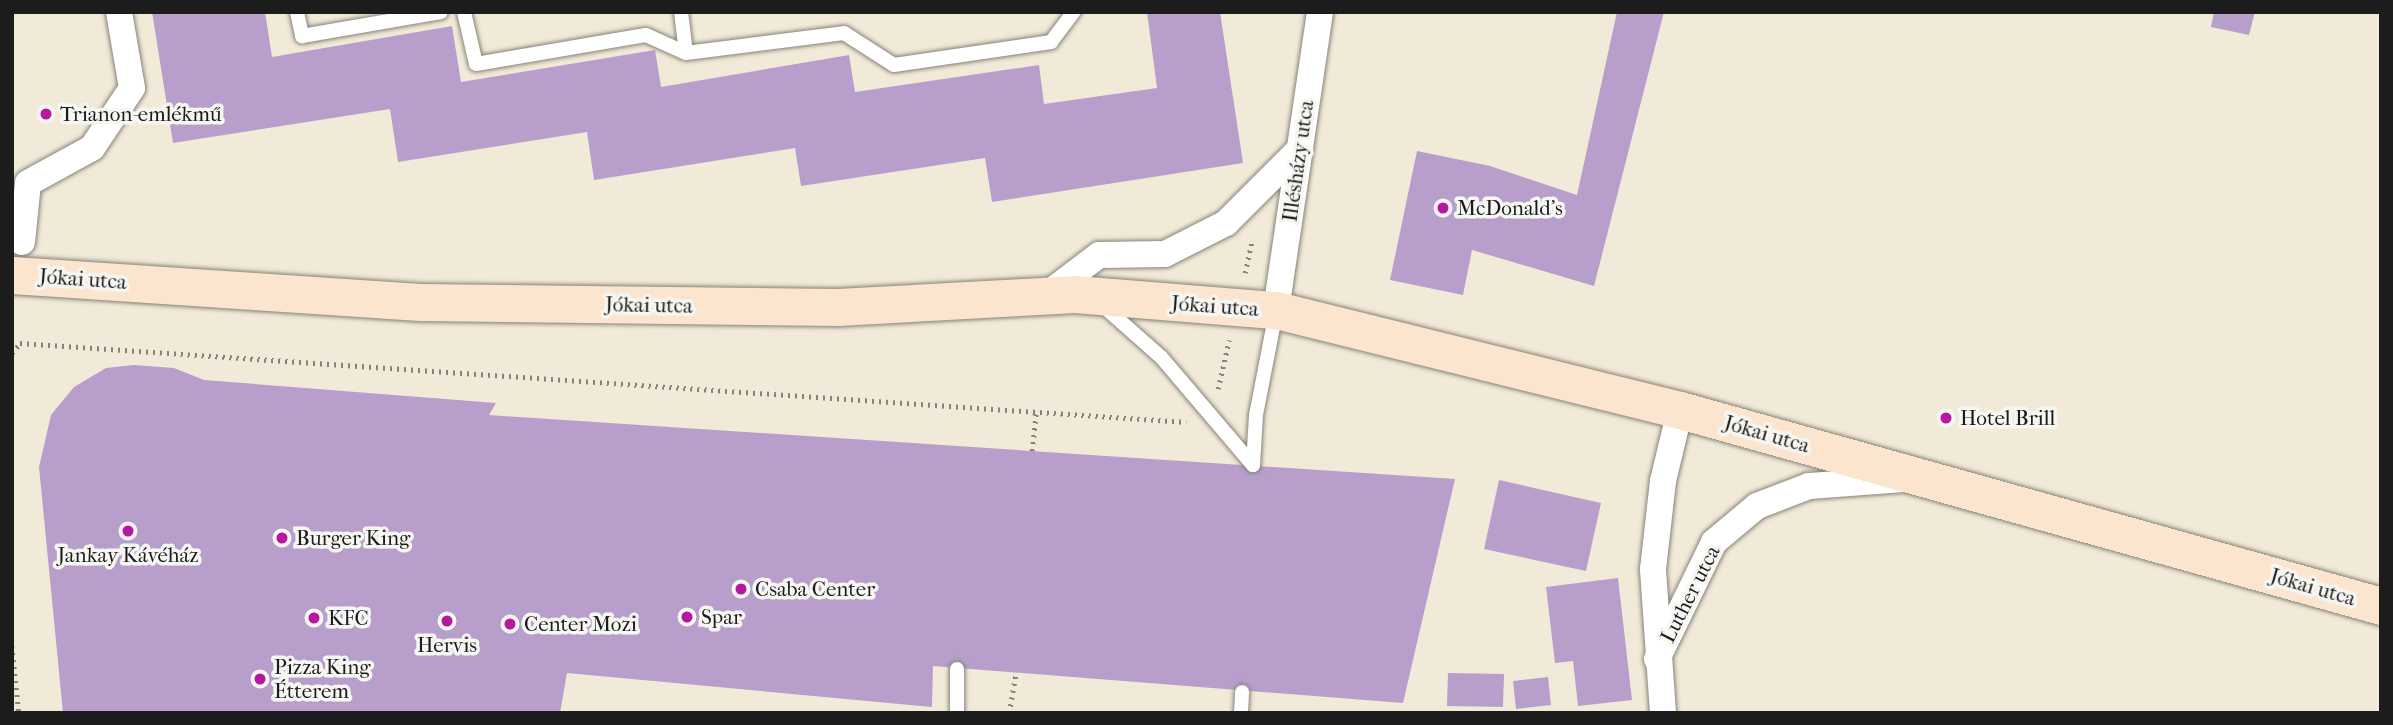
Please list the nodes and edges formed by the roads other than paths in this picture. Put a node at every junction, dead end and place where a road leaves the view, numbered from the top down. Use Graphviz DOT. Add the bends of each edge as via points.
graph roads {
  1 [pos="119,12"];
  2 [pos="297,12"];
  3 [pos="441,12"];
  4 [pos="464,12"];
  5 [pos="681,12"];
  6 [pos="1074,12"];
  7 [pos="1320,12"];
  8 [pos="686,53"];
  9 [pos="1300,149"];
  10 [pos="17,258"];
  11 [pos="1045,296"];
  12 [pos="1092,296"];
  13 [pos="1276,310"];
  14 [pos="1680,410"];
  15 [pos="1924,478"];
  16 [pos="2381,606"];
  17 [pos="1657,659"];
  18 [pos="957,668"];
  19 [pos="1242,692"];
  20 [pos="957,713"];
  21 [pos="1241,713"];
  22 [pos="1663,713"];
  1 -- 10 [label="street" via="132,88 92,148 29,183"];
  2 -- 3 [label="lane" via="302,36"];
  4 -- 8 [label="lane" via="475,64 646,35"];
  5 -- 8 [label="lane"];
  6 -- 8 [label="lane" via="1051,42 894,65 844,33"];
  7 -- 9 [label="street, Illésházy utca"];
  9 -- 11 [label="street" via="1226,223 1166,254 1099,255"];
  9 -- 13 [label="street, Illésházy utca"];
  10 -- 11 [label="main road, Jókai utca" via="420,302 837,307"];
  11 -- 12 [label="main road, Jókai utca"];
  12 -- 13 [label="main road, Jókai utca"];
  12 -- 13 [label="lane" via="1161,357 1253,465 1256,415"];
  13 -- 14 [label="main road, Jókai utca"];
  14 -- 15 [label="main road, Jókai utca"];
  14 -- 17 [label="street, Luther utca" via="1663,481 1653,569"];
  15 -- 16 [label="main road, Jókai utca"];
  15 -- 17 [label="street, Luther utca" via="1810,486 1757,506 1714,542"];
  17 -- 22 [label="street, Luther utca"];
  18 -- 20 [label="lane"];
  19 -- 21 [label="lane"];
}
